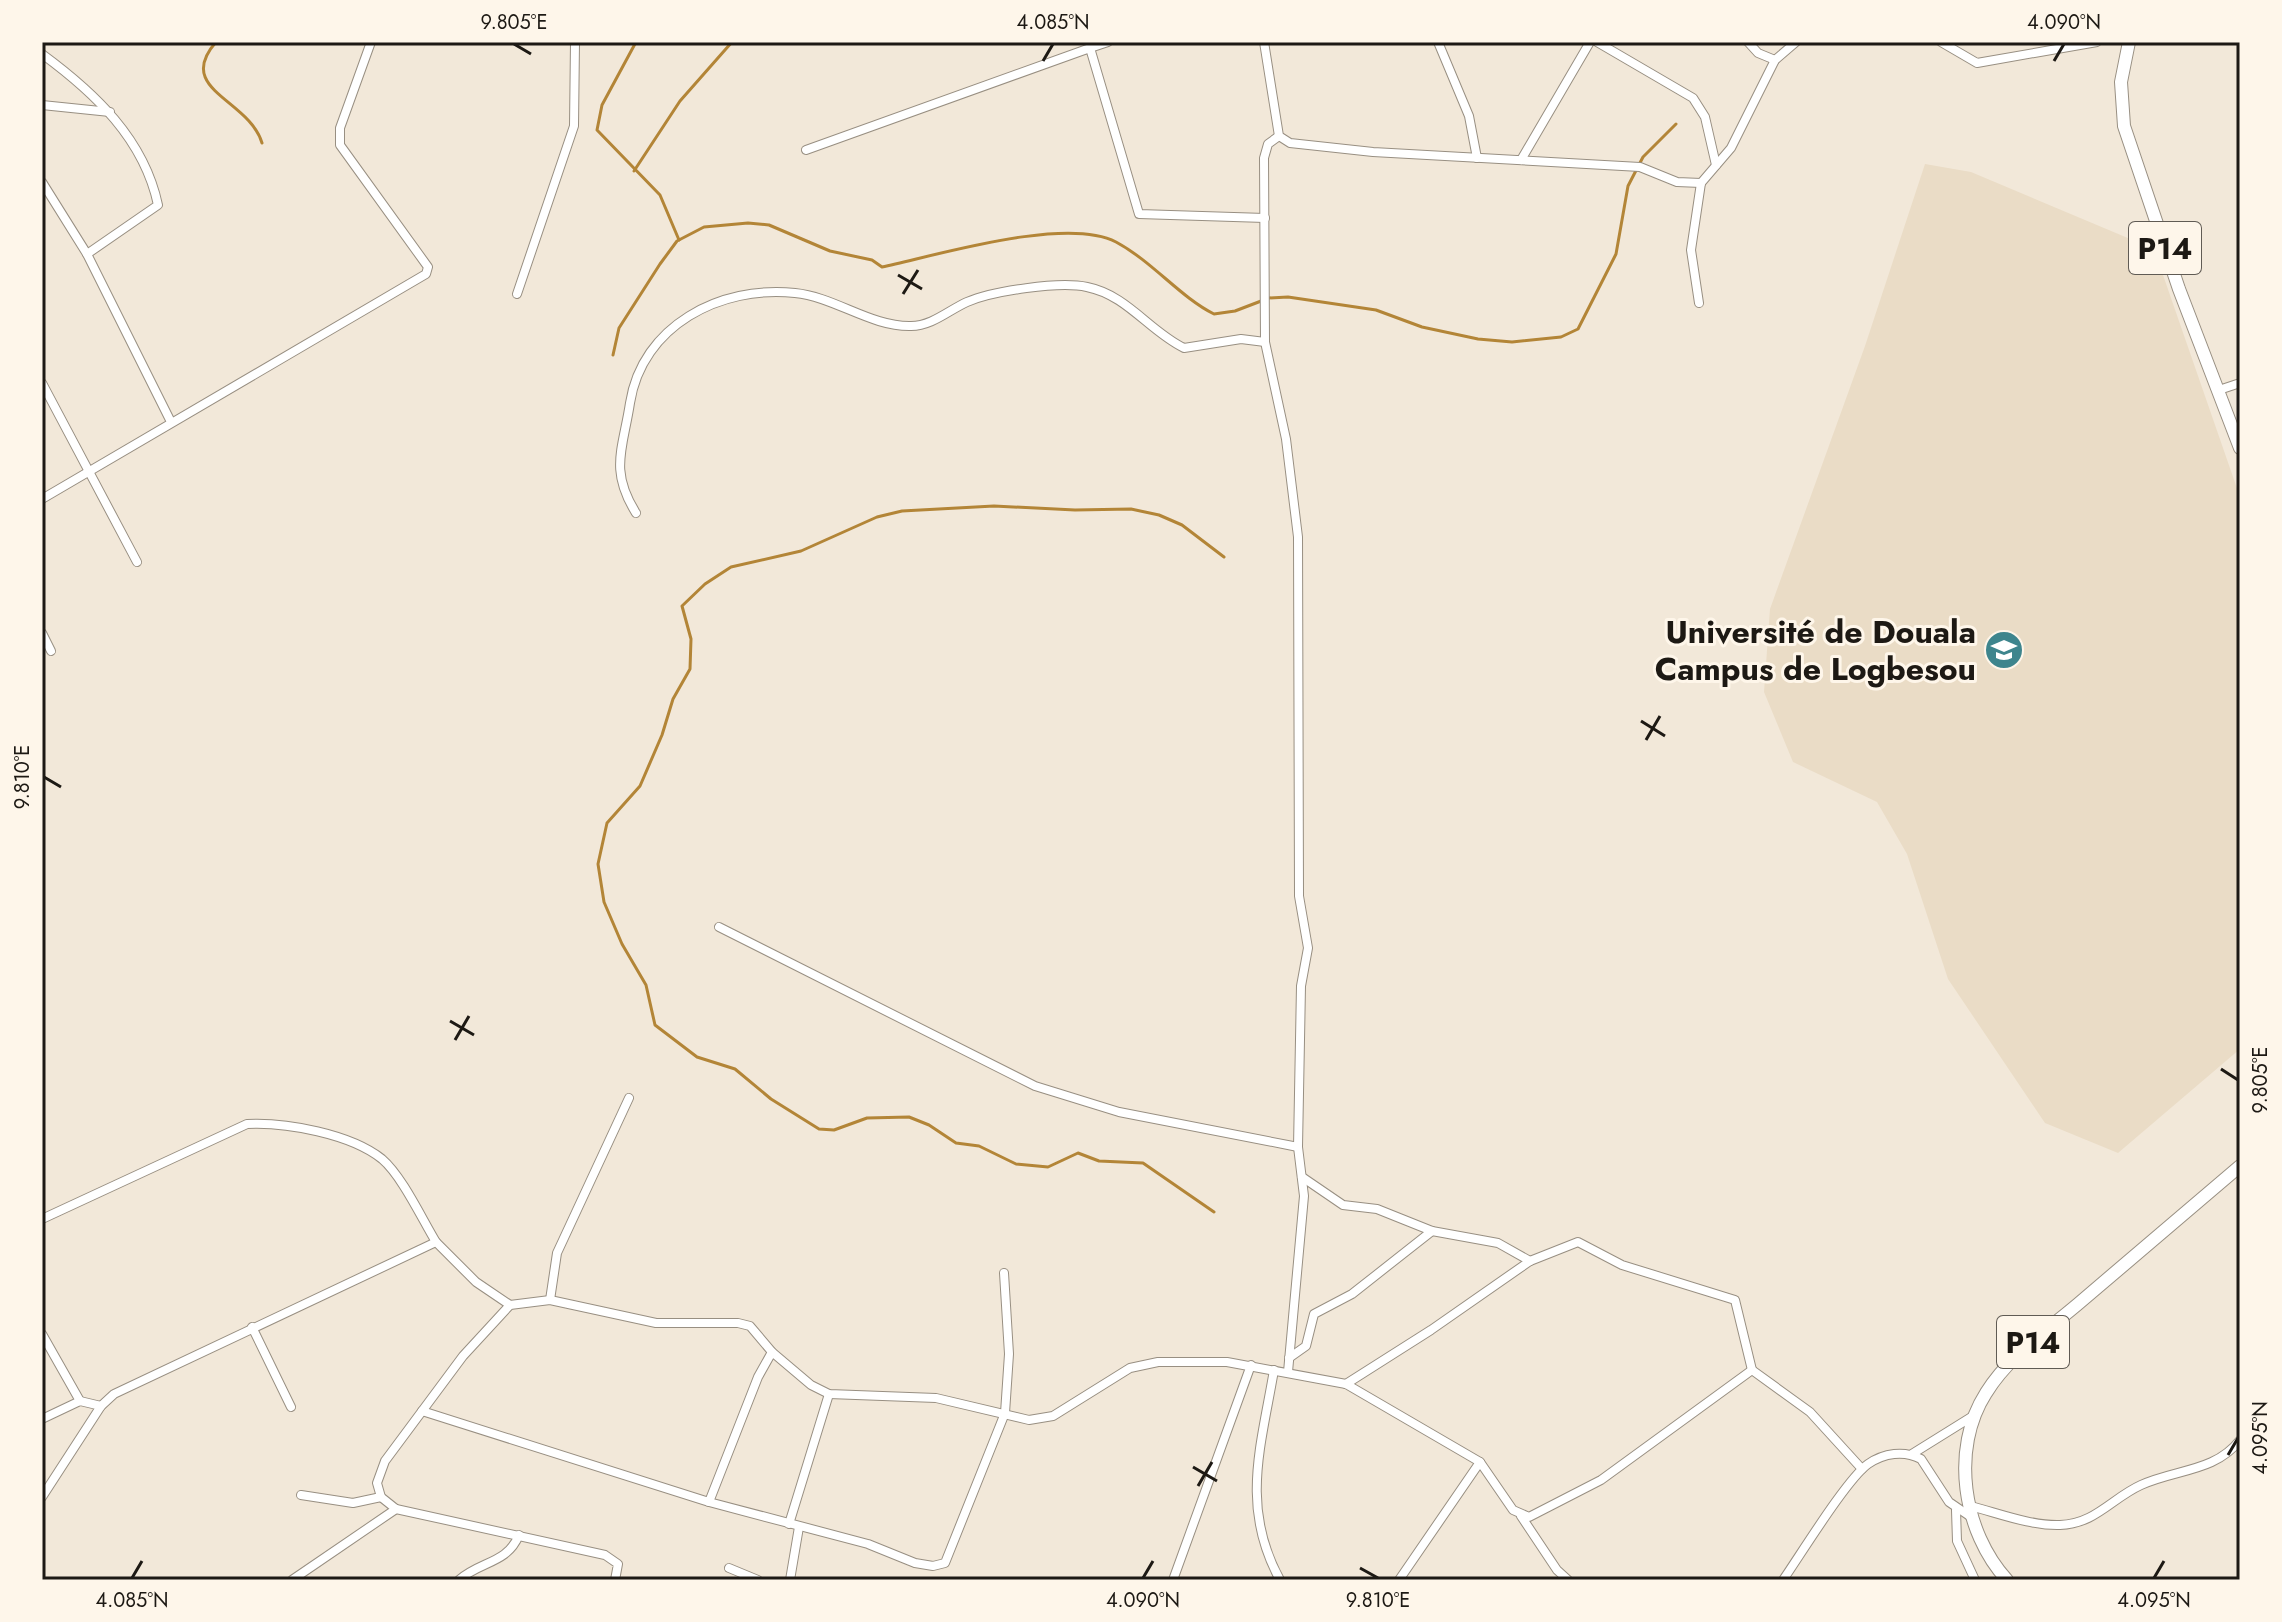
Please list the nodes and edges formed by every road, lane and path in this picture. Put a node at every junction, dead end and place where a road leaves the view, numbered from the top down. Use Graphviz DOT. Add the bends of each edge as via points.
graph roads {
  1 [pos="371,42"];
  2 [pos="575,42"];
  3 [pos="1108,42"];
  4 [pos="1264,42"];
  5 [pos="1438,42"];
  6 [pos="1590,42"];
  7 [pos="1597,42"];
  8 [pos="1748,42"];
  9 [pos="1796,42"];
  10 [pos="1941,42"];
  11 [pos="2097,42"];
  12 [pos="2129,42"];
  13 [pos="1090,48"];
  14 [pos="42,54"];
  15 [pos="1775,60"];
  16 [pos="42,105"];
  17 [pos="111,113"];
  18 [pos="1279,136"];
  19 [pos="806,150"];
  20 [pos="1477,158"];
  21 [pos="1521,160"];
  22 [pos="1716,165"];
  23 [pos="42,182"];
  24 [pos="1701,183"];
  25 [pos="1265,218"];
  26 [pos="87,254"];
  27 [pos="517,294"];
  28 [pos="1699,303"];
  29 [pos="1265,342"];
  30 [pos="42,383"];
  31 [pos="2240,383"];
  32 [pos="2219,390"];
  33 [pos="171,422"];
  34 [pos="2240,448"];
  35 [pos="87,472"];
  36 [pos="42,499"];
  37 [pos="636,513"];
  38 [pos="137,562"];
  39 [pos="42,633"];
  40 [pos="51,651"];
  41 [pos="719,927"];
  42 [pos="629,1098"];
  43 [pos="1298,1147"];
  44 [pos="2240,1166"];
  45 [pos="1302,1177"];
  46 [pos="42,1219"];
  47 [pos="1432,1231"];
  48 [pos="436,1242"];
  49 [pos="1530,1261"];
  50 [pos="1004,1273"];
  51 [pos="550,1300"];
  52 [pos="510,1305"];
  53 [pos="252,1327"];
  54 [pos="42,1334"];
  55 [pos="772,1352"];
  56 [pos="1289,1358"];
  57 [pos="1251,1365"];
  58 [pos="1274,1370"];
  59 [pos="1752,1370"];
  60 [pos="1288,1372"];
  61 [pos="1346,1384"];
  62 [pos="829,1394"];
  63 [pos="80,1401"];
  64 [pos="101,1406"];
  65 [pos="291,1407"];
  66 [pos="422,1411"];
  67 [pos="1005,1413"];
  68 [pos="1973,1416"];
  69 [pos="42,1419"];
  70 [pos="2240,1440"];
  71 [pos="1912,1454"];
  72 [pos="1480,1462"];
  73 [pos="1862,1469"];
  74 [pos="301,1495"];
  75 [pos="42,1497"];
  76 [pos="381,1497"];
  77 [pos="709,1502"];
  78 [pos="396,1509"];
  79 [pos="1956,1510"];
  80 [pos="1971,1512"];
  81 [pos="1520,1515"];
  82 [pos="789,1524"];
  83 [pos="799,1527"];
  84 [pos="519,1535"];
  85 [pos="729,1568"];
  86 [pos="292,1580"];
  87 [pos="459,1580"];
  88 [pos="615,1580"];
  89 [pos="758,1580"];
  90 [pos="790,1580"];
  91 [pos="1173,1580"];
  92 [pos="1280,1580"];
  93 [pos="1399,1580"];
  94 [pos="1568,1580"];
  95 [pos="1783,1580"];
  96 [pos="1975,1580"];
  97 [pos="2007,1580"];
  1 -- 33 [label="street" via="340,128 340,145 428,270"];
  2 -- 27 [label="street" via="574,126"];
  3 -- 13 [label="street"];
  4 -- 18 [label="street"];
  5 -- 20 [label="street" via="1471,124"];
  6 -- 21 [label="street"];
  7 -- 22 [label="street" via="1693,98 1705,117"];
  8 -- 15 [label="street"];
  9 -- 15 [label="street"];
  10 -- 11 [label="street" via="1977,63"];
  12 -- 32 [label="main road, P14" via="2121,82 2124,126"];
  13 -- 19 [label="street"];
  13 -- 25 [label="street" via="1139,214"];
  14 -- 17 [label="street"];
  15 -- 22 [label="street" via="1731,148"];
  16 -- 17 [label="street"];
  17 -- 26 [label="street" via="152,176 158,205"];
  18 -- 20 [label="street" via="1321,149"];
  18 -- 25 [label="street" via="1268,144 1264,158"];
  20 -- 21 [label="street"];
  21 -- 24 [label="street" via="1640,167 1677,182"];
  22 -- 24 [label="street"];
  23 -- 26 [label="street"];
  24 -- 28 [label="street" via="1691,250"];
  25 -- 29 [label="street"];
  26 -- 33 [label="street"];
  29 -- 37 [label="street" via="1241,339 1184,348 1131,307 1090,287 1069,285 975,299 912,326 795,293 729,300 685,317 642,360 619,469 620,484"];
  29 -- 43 [label="street" via="1291,470 1298,537 1299,896 1308,948 1301,986"];
  30 -- 35 [label="street"];
  31 -- 32 [label="street"];
  32 -- 34 [label="main road, P14"];
  33 -- 35 [label="street"];
  35 -- 36 [label="street"];
  35 -- 38 [label="street"];
  39 -- 40 [label="street"];
  41 -- 43 [label="street" via="1035,1086 1119,1112"];
  42 -- 51 [label="street" via="557,1253"];
  43 -- 45 [label="street"];
  44 -- 68 [label="main road, P14" via="2026,1348 2001,1372"];
  45 -- 47 [label="street" via="1337,1202 1377,1209"];
  45 -- 56 [label="street"];
  46 -- 48 [label="street" via="247,1124 267,1123 358,1144 384,1161"];
  47 -- 49 [label="street" via="1498,1243"];
  47 -- 56 [label="street" via="1352,1294 1314,1314 1306,1346"];
  48 -- 52 [label="street" via="476,1282"];
  48 -- 53 [label="street"];
  49 -- 59 [label="street" via="1578,1242 1622,1265 1731,1298 1737,1304"];
  49 -- 61 [label="street"];
  50 -- 67 [label="street" via="1009,1342"];
  51 -- 52 [label="street"];
  51 -- 55 [label="street" via="656,1323 738,1323 759,1333"];
  52 -- 66 [label="street"];
  53 -- 64 [label="street" via="114,1394"];
  53 -- 65 [label="street"];
  54 -- 63 [label="street"];
  55 -- 62 [label="street"];
  55 -- 77 [label="street"];
  56 -- 60 [label="street"];
  57 -- 58 [label="street"];
  57 -- 67 [label="street" via="1145,1364 1114,1375 1053,1416 1029,1420"];
  57 -- 91 [label="street"];
  58 -- 60 [label="street"];
  58 -- 92 [label="street" via="1255,1508 1262,1544"];
  59 -- 73 [label="street" via="1810,1412"];
  59 -- 81 [label="street" via="1601,1480 1537,1516"];
  60 -- 61 [label="street"];
  61 -- 72 [label="street"];
  62 -- 67 [label="street" via="936,1398"];
  62 -- 82 [label="street"];
  63 -- 64 [label="street"];
  63 -- 69 [label="street"];
  64 -- 75 [label="street"];
  66 -- 76 [label="street" via="385,1461 377,1483"];
  66 -- 77 [label="street"];
  67 -- 83 [label="street" via="949,1558 941,1565 915,1563 868,1544"];
  68 -- 71 [label="street"];
  68 -- 80 [label="main road, P14" via="1967,1457"];
  70 -- 80 [label="street" via="2211,1464 2145,1483 2079,1522 2048,1525"];
  71 -- 73 [label="street" via="1884,1456"];
  71 -- 79 [label="street" via="1929,1468"];
  72 -- 81 [label="street"];
  72 -- 93 [label="street"];
  73 -- 95 [label="street"];
  74 -- 76 [label="street" via="353,1503"];
  76 -- 78 [label="street"];
  77 -- 82 [label="street"];
  78 -- 84 [label="street"];
  78 -- 86 [label="street"];
  79 -- 80 [label="street"];
  79 -- 96 [label="street" via="1957,1541"];
  80 -- 97 [label="main road, P14" via="1982,1544"];
  81 -- 94 [label="street"];
  82 -- 83 [label="street"];
  83 -- 90 [label="street"];
  84 -- 87 [label="street" via="513,1549"];
  84 -- 88 [label="street" via="605,1555 618,1564"];
  85 -- 89 [label="street"];
}
